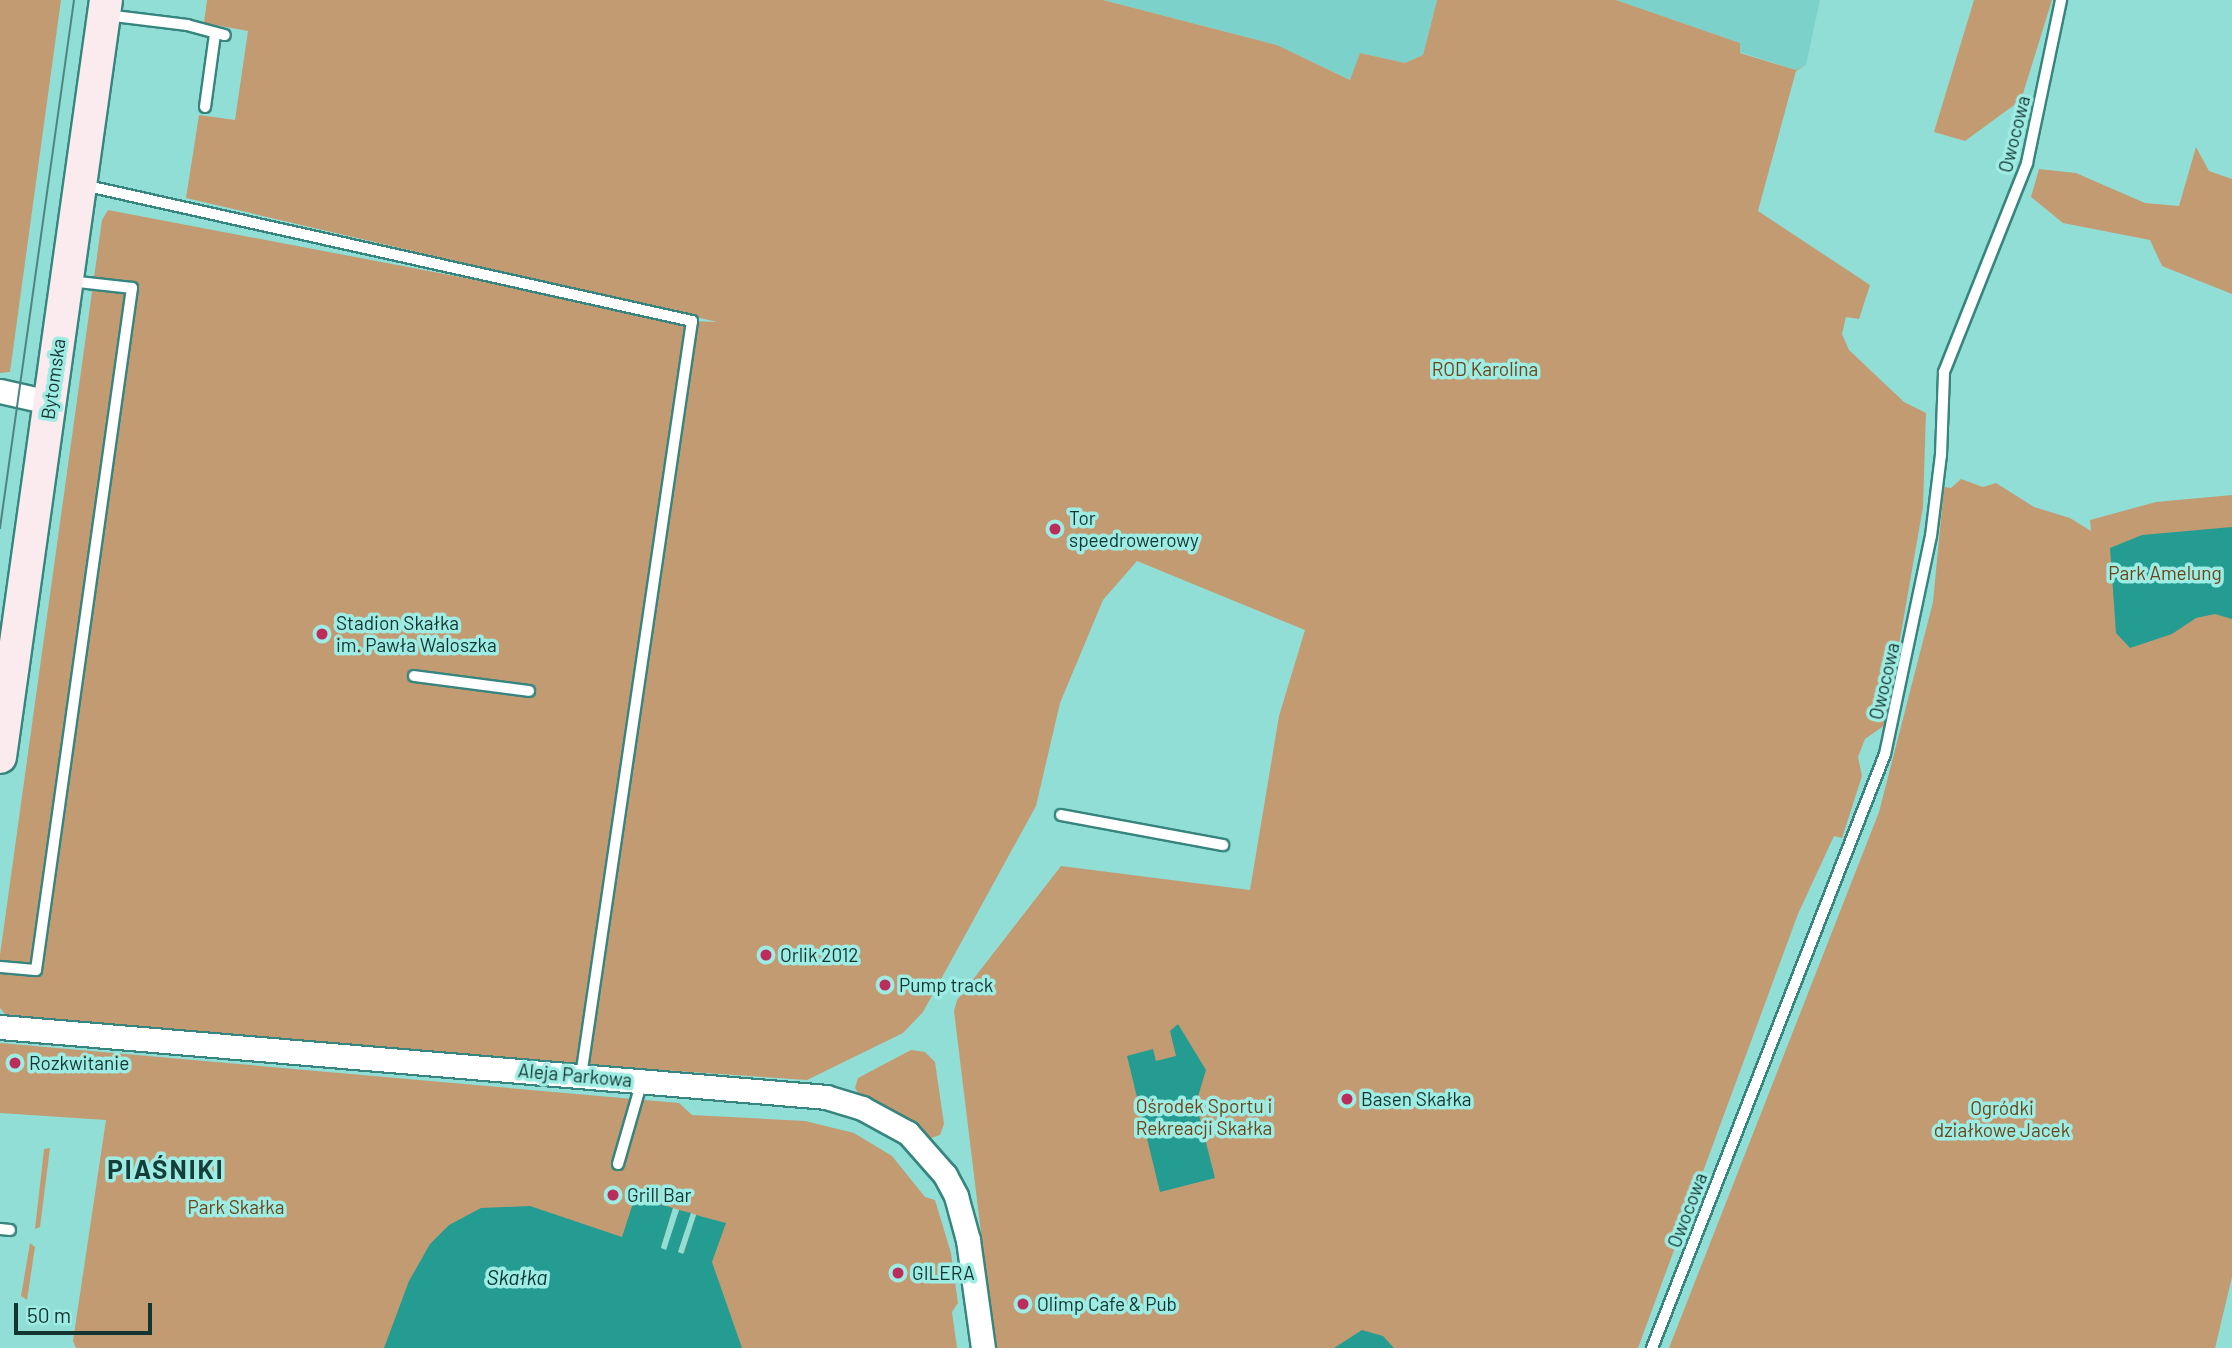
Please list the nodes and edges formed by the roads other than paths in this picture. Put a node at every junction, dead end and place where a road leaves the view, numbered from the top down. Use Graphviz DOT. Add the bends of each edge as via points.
graph roads {
  1 [pos="2061,0"];
  2 [pos="104,8"];
  3 [pos="205,107"];
  4 [pos="80,184"];
  5 [pos="67,280"];
  6 [pos="0,391"];
  7 [pos="49,402"];
  8 [pos="414,676"];
  9 [pos="529,691"];
  10 [pos="0,757"];
  11 [pos="1061,815"];
  12 [pos="1223,845"];
  13 [pos="0,967"];
  14 [pos="0,1027"];
  15 [pos="581,1076"];
  16 [pos="642,1081"];
  17 [pos="618,1164"];
  18 [pos="983,1348"];
  19 [pos="1652,1348"];
  1 -- 19 [label="lane, Owocowa" via="2027,163 1944,372 1941,455 1931,536 1885,754"];
  2 -- 3 [label="lane" via="220,35"];
  2 -- 4 [label="main road, Bytomska"];
  4 -- 5 [label="main road, Bytomska"];
  4 -- 15 [label="lane" via="692,321"];
  5 -- 7 [label="main road, Bytomska"];
  5 -- 13 [label="lane" via="132,288 36,970"];
  6 -- 7 [label="street"];
  7 -- 10 [label="main road, Bytomska"];
  8 -- 9 [label="lane"];
  11 -- 12 [label="lane"];
  14 -- 15 [label="street, Aleja Parkowa"];
  15 -- 16 [label="street, Aleja Parkowa"];
  16 -- 17 [label="lane"];
  16 -- 18 [label="street, Aleja Parkowa" via="826,1097 862,1108 908,1133 945,1175 956,1196 968,1240"];
}
